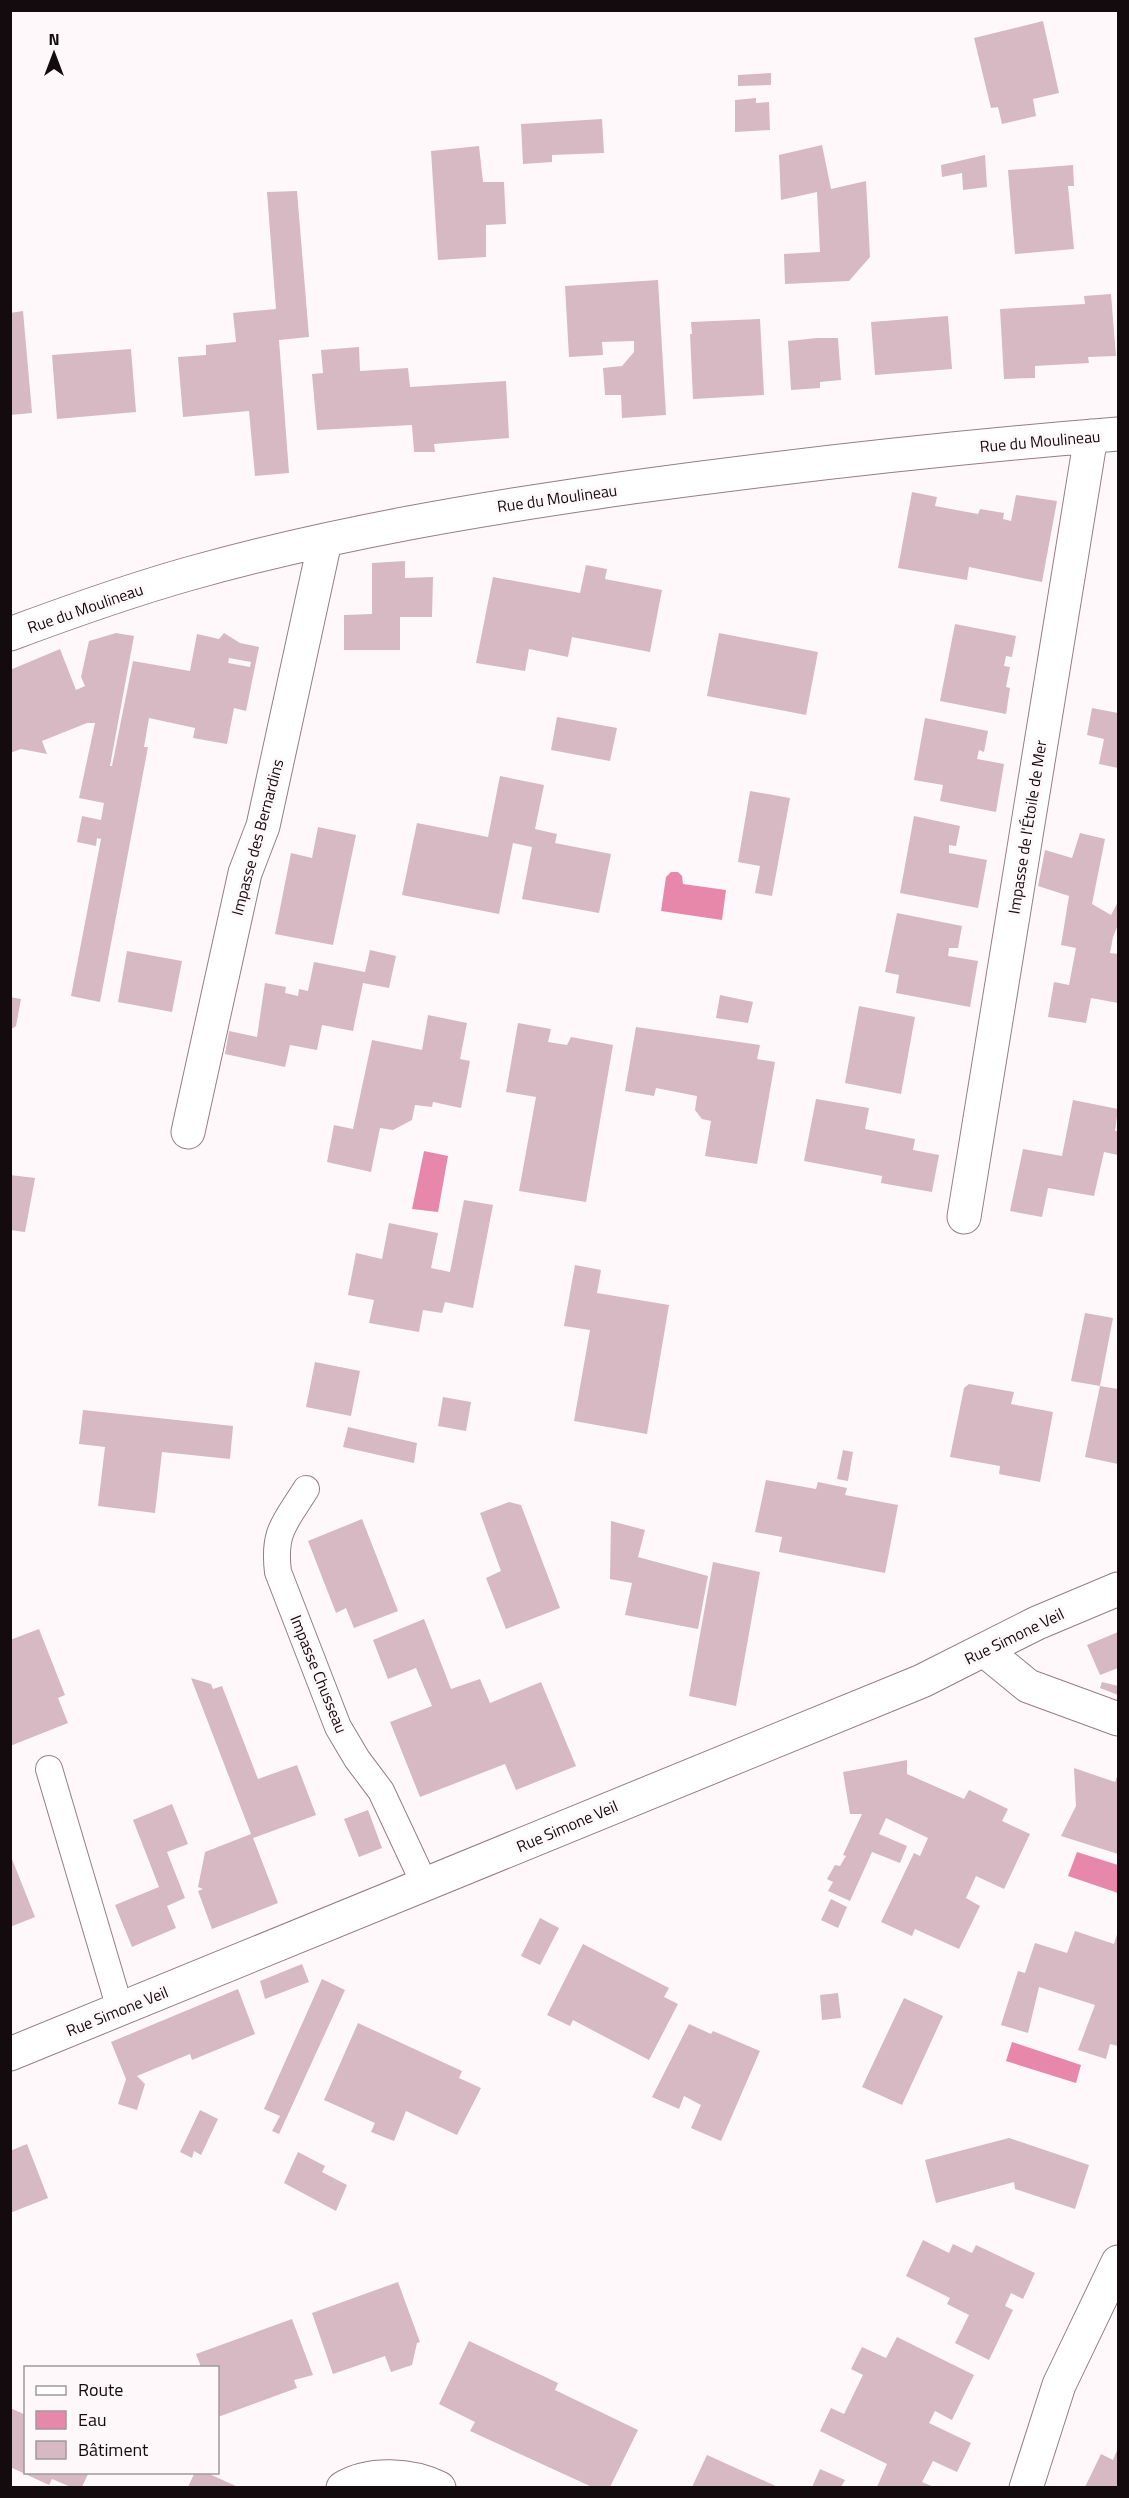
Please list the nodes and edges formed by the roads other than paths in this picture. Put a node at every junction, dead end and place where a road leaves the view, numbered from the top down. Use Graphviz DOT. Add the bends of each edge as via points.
graph roads {
  1 [pos="1105,435"];
  2 [pos="325,541"];
  3 [pos="10,634"];
  4 [pos="188,1132"];
  5 [pos="964,1217"];
  6 [pos="306,1489"];
  7 [pos="1119,1589"];
  8 [pos="984,1650"];
  9 [pos="1119,1719"];
  10 [pos="49,1769"];
  11 [pos="425,1885"];
  12 [pos="120,2009"];
  13 [pos="10,2054"];
  14 [pos="1119,2262"];
  15 [pos="343,2487"];
  16 [pos="439,2487"];
  17 [pos="1026,2487"];
  1 -- 2 [label="street, Rue du Moulineau" via="900,453 657,484 506,505"];
  1 -- 5 [label="street, Impasse de l'Étoile de Mer"];
  2 -- 3 [label="street, Rue du Moulineau" via="189,574"];
  2 -- 4 [label="street, Impasse des Bernardins" via="263,826 245,873"];
  6 -- 11 [label="lane, Impasse Chusseau" via="277,1535 278,1572 338,1727 381,1791"];
  7 -- 8 [label="street, Rue Simone Veil"];
  8 -- 9 [label="street" via="1028,1686"];
  8 -- 11 [label="street, Rue Simone Veil" via="922,1681"];
  10 -- 12 [label="lane"];
  11 -- 12 [label="street, Rue Simone Veil"];
  12 -- 13 [label="street, Rue Simone Veil"];
  14 -- 17 [label="street" via="1059,2385"];
  15 -- 16 [label="street" via="357,2479 396,2477"];
}
